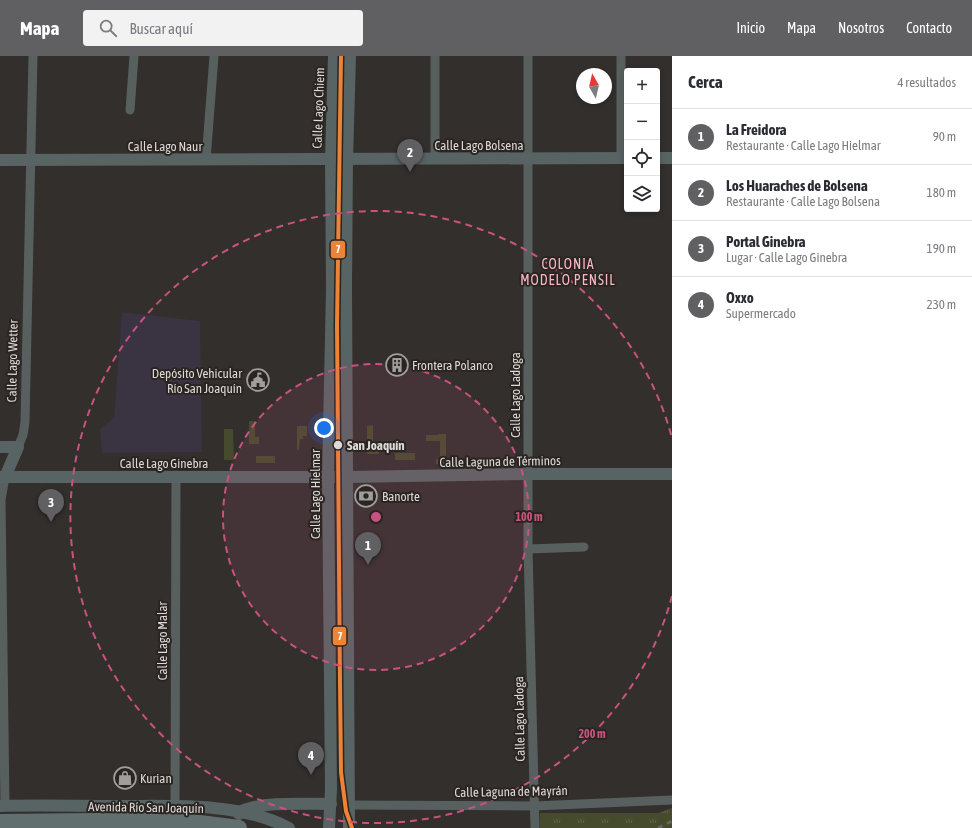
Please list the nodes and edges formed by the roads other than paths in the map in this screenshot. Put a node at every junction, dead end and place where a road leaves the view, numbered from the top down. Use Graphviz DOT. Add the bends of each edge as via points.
graph roads {
  1 [pos="33,56"];
  2 [pos="134,56"];
  3 [pos="214,56"];
  4 [pos="334,56"];
  5 [pos="350,56"];
  6 [pos="435,56"];
  7 [pos="528,56"];
  8 [pos="621,56"];
  9 [pos="130,110"];
  10 [pos="435,158"];
  11 [pos="624,158"];
  12 [pos="660,158"];
  13 [pos="672,158"];
  14 [pos="528,159"];
  15 [pos="0,160"];
  16 [pos="30,160"];
  17 [pos="206,160"];
  18 [pos="331,160"];
  19 [pos="347,160"];
  20 [pos="0,447"];
  21 [pos="18,447"];
  22 [pos="528,474"];
  23 [pos="672,474"];
  24 [pos="2,477"];
  25 [pos="176,477"];
  26 [pos="328,477"];
  27 [pos="347,477"];
  28 [pos="584,547"];
  29 [pos="528,549"];
  30 [pos="672,800"];
  31 [pos="331,804"];
  32 [pos="2,806"];
  33 [pos="175,806"];
  34 [pos="349,806"];
  35 [pos="534,806"];
  36 [pos="240,812"];
  37 [pos="0,822"];
  38 [pos="238,828"];
  39 [pos="289,828"];
  40 [pos="329,828"];
  41 [pos="349,828"];
  42 [pos="535,828"];
  1 -- 16 [label="street, Calle Lago Wetter"];
  2 -- 9 [label="street"];
  3 -- 17 [label="street"];
  4 -- 18 [label="street, Calle Lago Chiem"];
  5 -- 19 [label="street"];
  6 -- 10 [label="street"];
  7 -- 14 [label="street, Calle Lago Ladoga"];
  8 -- 11 [label="street"];
  10 -- 14 [label="street, Calle Lago Bolsena"];
  10 -- 19 [label="street, Calle Lago Bolsena"];
  11 -- 14 [label="street, Calle Lago Bolsena"];
  12 -- 13 [label="street"];
  14 -- 22 [label="street, Calle Lago Ladoga"];
  15 -- 16 [label="street, Calle Lago Naur"];
  16 -- 17 [label="street, Calle Lago Naur"];
  16 -- 21 [label="street, Calle Lago Wetter" via="25,422"];
  17 -- 18 [label="street, Calle Lago Naur"];
  18 -- 19 [label="street, Calle Lago Bolsena"];
  18 -- 26 [label="street, Calle Lago Hielmar" via="332,289"];
  19 -- 27 [label="street"];
  20 -- 21 [label="street"];
  21 -- 24 [label="street, Calle Lago Wetter"];
  22 -- 23 [label="street, Calle Laguna de Términos"];
  22 -- 27 [label="street, Calle Laguna de Términos"];
  22 -- 29 [label="street, Calle Lago Ladoga"];
  24 -- 25 [label="street, Calle Lago Ginebra"];
  24 -- 32 [label="street, Calle Lago Wetter"];
  25 -- 26 [label="street, Calle Lago Ginebra"];
  25 -- 33 [label="street, Calle Lago Malar"];
  26 -- 27 [label="street, Calle Laguna de Términos"];
  26 -- 31 [label="street, Calle Lago Hielmar"];
  27 -- 34 [label="street"];
  28 -- 29 [label="street"];
  29 -- 35 [label="street, Calle Lago Ladoga"];
  30 -- 35 [label="street, Calle Laguna de Mayrán"];
  31 -- 36 [label="street" via="258,806"];
  31 -- 40 [label="street, Calle Lago Hielmar"];
  32 -- 33 [label="street, Avenida Río San Joaquín"];
  33 -- 36 [label="street, Avenida Río San Joaquín"];
  34 -- 35 [label="street, Calle Laguna de Mayrán"];
  34 -- 41 [label="street"];
  35 -- 42 [label="street, Calle Lago Ladoga"];
  36 -- 38 [label="street"];
  36 -- 39 [label="street, Avenida Río San Joaquín" via="276,821"];
  37 -- 38 [label="highway, Avenida Río San Joaquín, bridge" via="176,820"];
}
